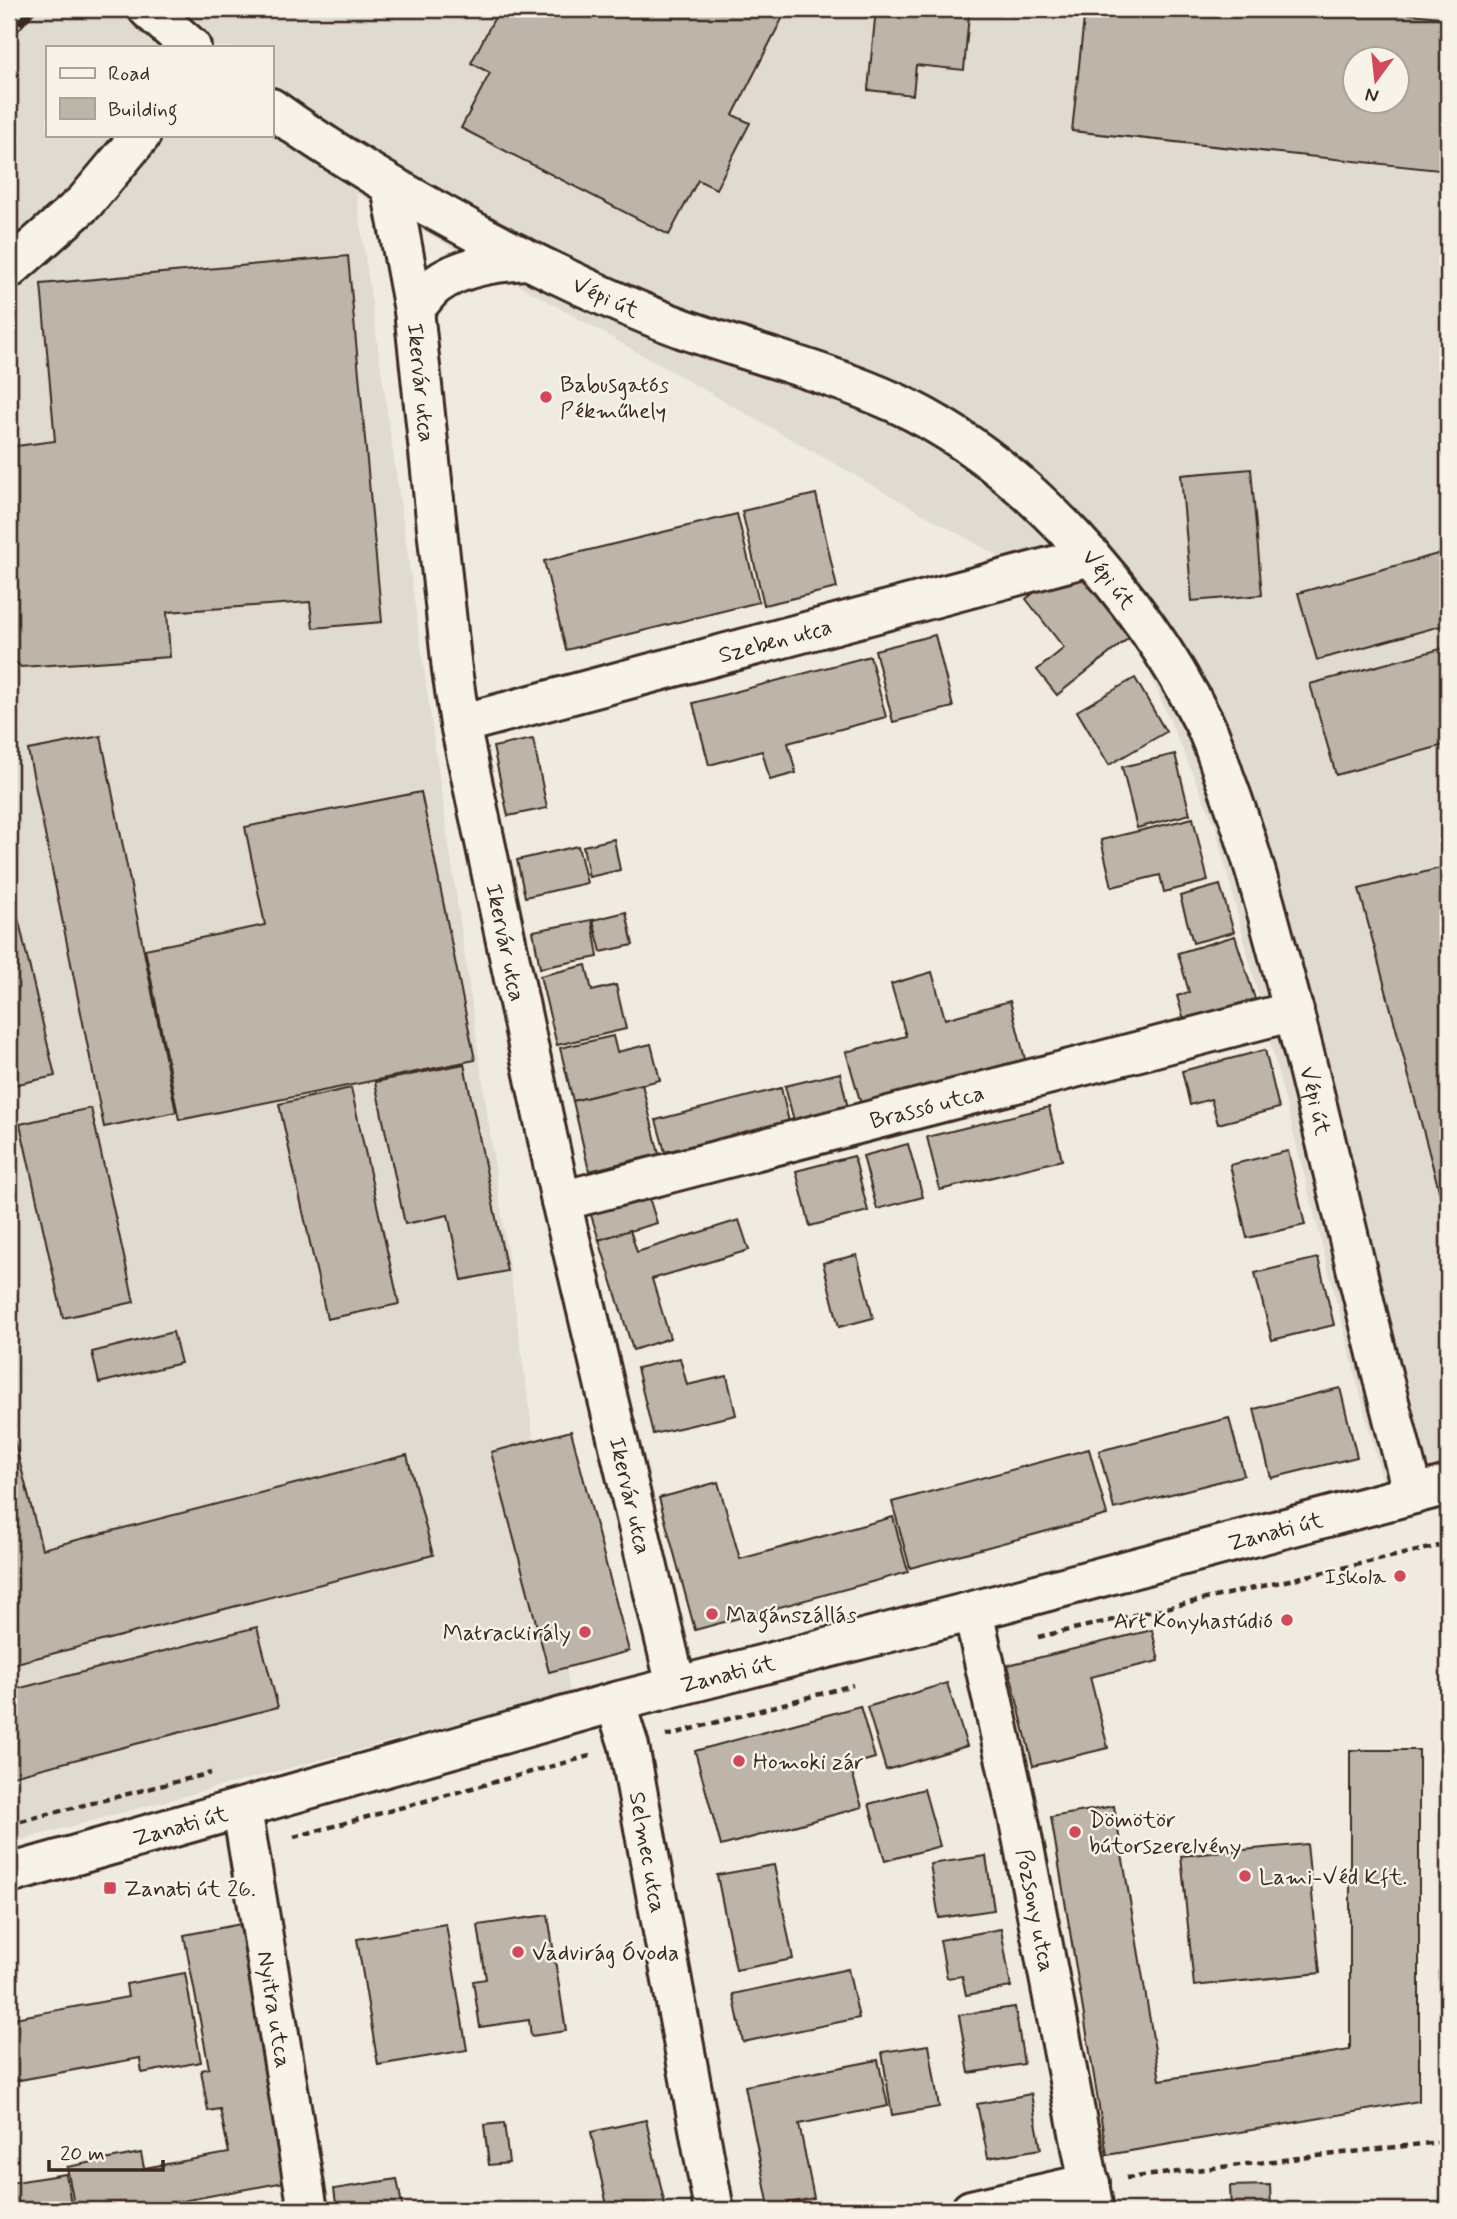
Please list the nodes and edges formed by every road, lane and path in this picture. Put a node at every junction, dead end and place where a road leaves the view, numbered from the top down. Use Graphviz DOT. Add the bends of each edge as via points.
graph roads {
  1 [pos="148,9"];
  2 [pos="190,46"];
  3 [pos="273,109"];
  4 [pos="140,136"];
  5 [pos="391,187"];
  6 [pos="527,260"];
  7 [pos="9,269"];
  8 [pos="414,310"];
  9 [pos="1091,556"];
  10 [pos="460,724"];
  11 [pos="1294,1011"];
  12 [pos="561,1201"];
  13 [pos="1431,1489"];
  14 [pos="1448,1544"];
  15 [pos="973,1611"];
  16 [pos="981,1650"];
  17 [pos="864,1682"];
  18 [pos="676,1686"];
  19 [pos="615,1702"];
  20 [pos="629,1746"];
  21 [pos="242,1809"];
  22 [pos="249,1849"];
  23 [pos="9,1874"];
  24 [pos="1448,2141"];
  25 [pos="1092,2196"];
  26 [pos="308,2210"];
  27 [pos="714,2210"];
  28 [pos="971,2210"];
  1 -- 2 [label="street"];
  3 -- 5 [label="street, Vépi út"];
  4 -- 7 [label="street" via="85,202"];
  5 -- 6 [label="street, Vépi út"];
  5 -- 8 [label="street, Ikervár utca"];
  6 -- 8 [label="street" via="495,262 461,272 436,285"];
  6 -- 9 [label="street, Vépi út" via="683,328 897,403 956,436 1014,478"];
  8 -- 10 [label="street, Ikervár utca"];
  9 -- 10 [label="street, Szeben utca"];
  9 -- 11 [label="street, Vépi út" via="1163,649 1205,725 1244,828"];
  10 -- 12 [label="street, Ikervár utca"];
  11 -- 12 [label="street, Brassó utca"];
  11 -- 13 [label="street, Vépi út"];
  12 -- 18 [label="street, Ikervár utca"];
  13 -- 15 [label="street, Zanati út"];
  14 -- 16 [label="path"];
  15 -- 16 [label="street, Pozsony utca"];
  15 -- 18 [label="street, Zanati út"];
  16 -- 25 [label="street, Pozsony utca"];
  17 -- 20 [label="path"];
  18 -- 19 [label="street, Zanati út"];
  19 -- 20 [label="street, Selmec utca"];
  19 -- 21 [label="street, Zanati út"];
  20 -- 22 [label="path"];
  20 -- 27 [label="street, Selmec utca"];
  21 -- 22 [label="street, Nyitra utca"];
  21 -- 23 [label="street, Zanati út"];
  22 -- 26 [label="street, Nyitra utca"];
  24 -- 25 [label="path"];
  25 -- 28 [label="street"];
}
